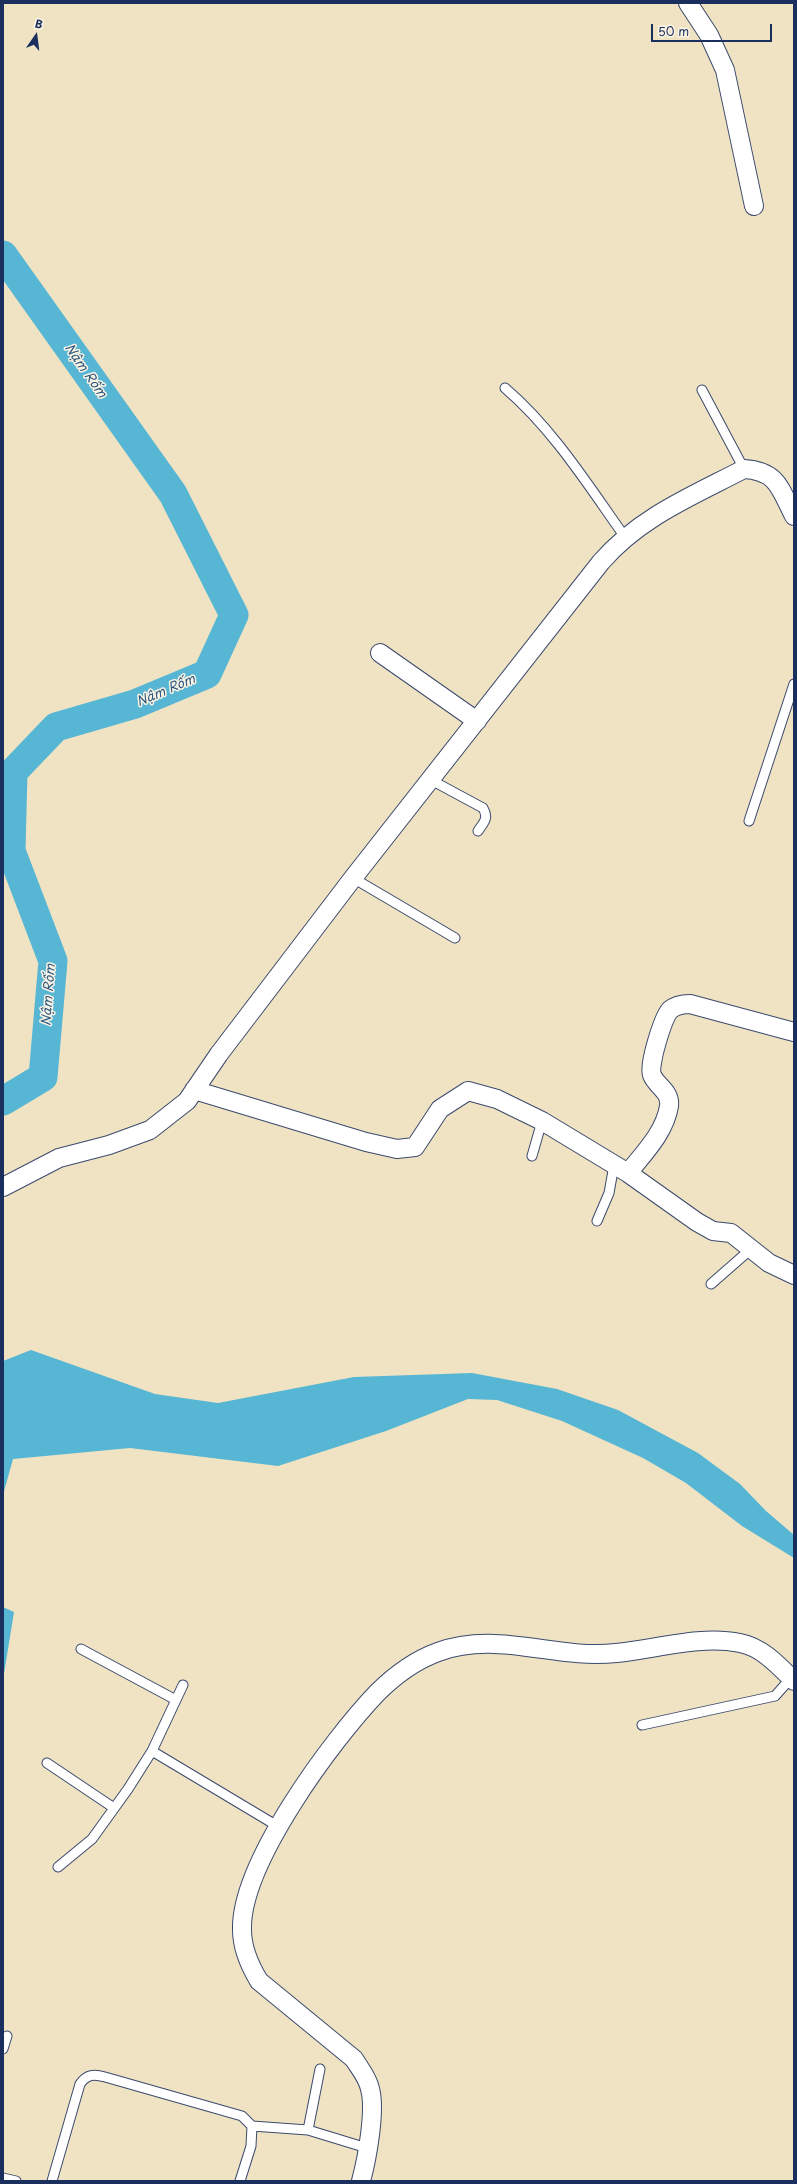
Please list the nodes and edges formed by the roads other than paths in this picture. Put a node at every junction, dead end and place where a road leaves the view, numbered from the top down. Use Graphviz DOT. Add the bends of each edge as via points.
graph roads {
  1 [pos="688,3"];
  2 [pos="754,206"];
  3 [pos="505,388"];
  4 [pos="702,390"];
  5 [pos="744,469"];
  6 [pos="794,516"];
  7 [pos="621,540"];
  8 [pos="380,653"];
  9 [pos="794,684"];
  10 [pos="477,721"];
  11 [pos="431,780"];
  12 [pos="749,821"];
  13 [pos="478,831"];
  14 [pos="353,878"];
  15 [pos="455,938"];
  16 [pos="794,1032"];
  17 [pos="194,1090"];
  18 [pos="542,1121"];
  19 [pos="532,1156"];
  20 [pos="621,1169"];
  21 [pos="3,1187"];
  22 [pos="597,1221"];
  23 [pos="751,1249"];
  24 [pos="794,1275"];
  25 [pos="711,1284"];
  26 [pos="81,1649"];
  27 [pos="793,1679"];
  28 [pos="183,1685"];
  29 [pos="176,1700"];
  30 [pos="642,1725"];
  31 [pos="152,1751"];
  32 [pos="47,1763"];
  33 [pos="114,1808"];
  34 [pos="279,1827"];
  35 [pos="58,1867"];
  36 [pos="7,2036"];
  37 [pos="3,2049"];
  38 [pos="320,2069"];
  39 [pos="252,2126"];
  40 [pos="308,2130"];
  41 [pos="367,2148"];
  42 [pos="3,2178"];
  43 [pos="16,2181"];
  44 [pos="52,2181"];
  45 [pos="240,2181"];
  46 [pos="361,2181"];
  1 -- 2 [label="street" via="709,35 725,70"];
  3 -- 7 [label="lane" via="524,404 547,430"];
  4 -- 5 [label="lane"];
  5 -- 6 [label="street" via="759,470 768,474 776,482"];
  5 -- 7 [label="street" via="656,515"];
  7 -- 10 [label="street"];
  8 -- 10 [label="street"];
  9 -- 12 [label="lane"];
  10 -- 11 [label="street"];
  11 -- 13 [label="lane" via="483,808 486,820"];
  11 -- 14 [label="street"];
  14 -- 15 [label="lane"];
  14 -- 17 [label="street"];
  16 -- 20 [label="street" via="690,1004 671,1009 665,1016 651,1066 652,1075 666,1093 669,1103 667,1115 655,1140"];
  17 -- 18 [label="street" via="397,1149 415,1147 440,1109 468,1091 497,1099"];
  17 -- 21 [label="street" via="187,1101 150,1130 109,1145 58,1158"];
  18 -- 19 [label="lane"];
  18 -- 20 [label="street"];
  20 -- 22 [label="lane"];
  20 -- 23 [label="street" via="697,1222 713,1231 731,1233"];
  23 -- 24 [label="street" via="769,1263"];
  23 -- 25 [label="lane"];
  26 -- 29 [label="lane"];
  27 -- 30 [label="lane" via="775,1696"];
  27 -- 34 [label="street" via="763,1653 743,1643 718,1640 616,1653 563,1652 494,1642 466,1644 445,1650 411,1665 378,1693 300,1790"];
  28 -- 29 [label="lane"];
  29 -- 31 [label="lane"];
  31 -- 33 [label="lane"];
  31 -- 34 [label="lane"];
  32 -- 33 [label="lane"];
  33 -- 35 [label="lane" via="92,1839"];
  34 -- 41 [label="street" via="251,1883 242,1930 245,1951 251,1969 259,1981 354,2060 365,2076 371,2089 372,2108"];
  36 -- 37 [label="lane"];
  38 -- 40 [label="lane"];
  39 -- 40 [label="lane"];
  39 -- 44 [label="lane" via="242,2116 229,2111 92,2075 83,2079 80,2084"];
  39 -- 45 [label="lane" via="251,2146"];
  40 -- 41 [label="lane"];
  41 -- 46 [label="street"];
  42 -- 43 [label="lane"];
}
